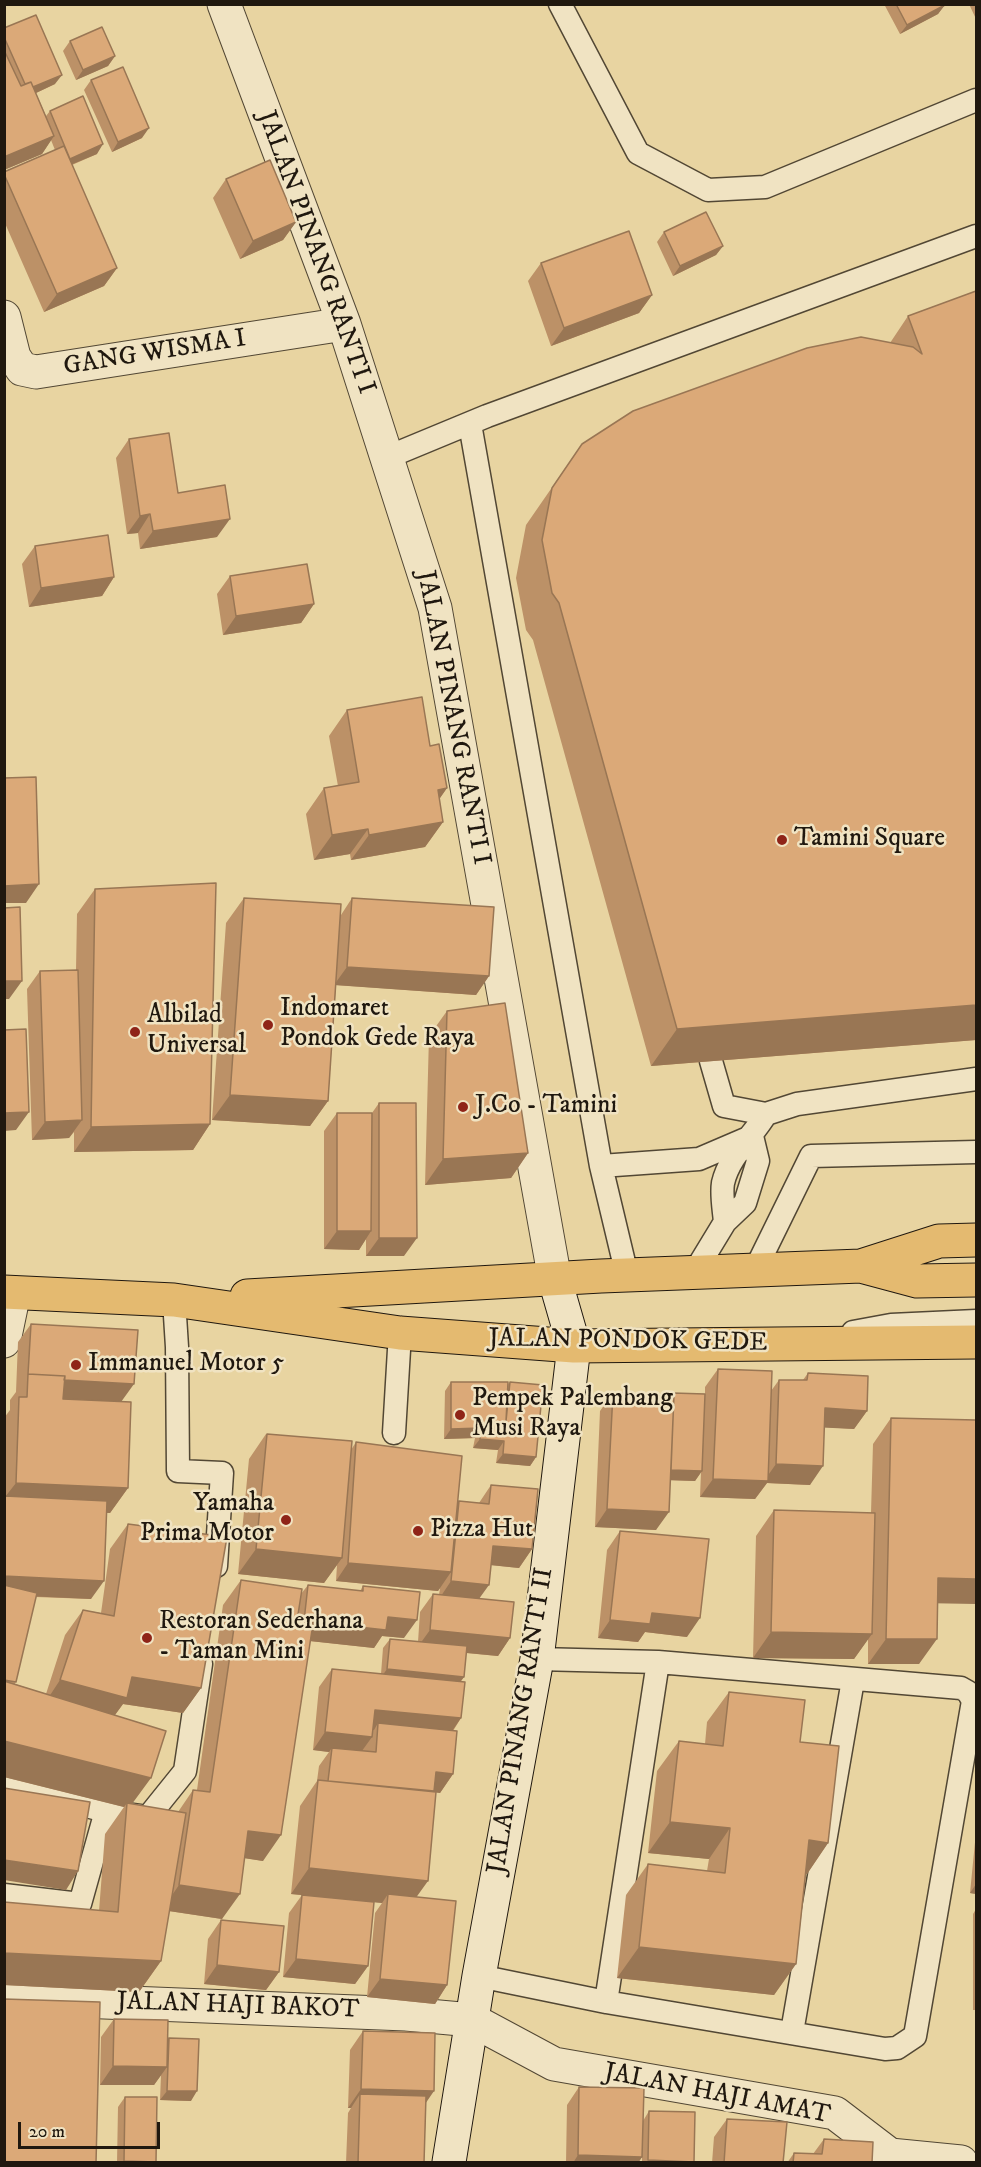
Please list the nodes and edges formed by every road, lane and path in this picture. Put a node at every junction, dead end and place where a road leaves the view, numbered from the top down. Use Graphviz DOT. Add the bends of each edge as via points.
graph roads {
  1 [pos="224,4"];
  2 [pos="560,4"];
  3 [pos="976,100"];
  4 [pos="976,236"];
  5 [pos="4,317"];
  6 [pos="344,324"];
  7 [pos="470,424"];
  8 [pos="388,458"];
  9 [pos="711,1061"];
  10 [pos="976,1079"];
  11 [pos="766,1113"];
  12 [pos="752,1136"];
  13 [pos="976,1152"];
  14 [pos="601,1166"];
  15 [pos="976,1240"];
  16 [pos="861,1266"];
  17 [pos="755,1270"];
  18 [pos="694,1273"];
  19 [pos="627,1275"];
  20 [pos="555,1280"];
  21 [pos="976,1280"];
  22 [pos="9,1292"];
  23 [pos="174,1300"];
  24 [pos="976,1322"];
  25 [pos="400,1333"];
  26 [pos="4,1341"];
  27 [pos="976,1342"];
  28 [pos="802,1344"];
  29 [pos="574,1346"];
  30 [pos="394,1433"];
  31 [pos="213,1590"];
  32 [pos="204,1646"];
  33 [pos="537,1659"];
  34 [pos="658,1662"];
  35 [pos="854,1680"];
  36 [pos="4,1785"];
  37 [pos="106,1811"];
  38 [pos="4,1895"];
  39 [pos="479,1976"];
  40 [pos="4,1998"];
  41 [pos="606,2002"];
  42 [pos="472,2020"];
  43 [pos="792,2032"];
  44 [pos="890,2159"];
  45 [pos="449,2163"];
  46 [pos="961,2163"];
  1 -- 6 [label="street, JALAN PINANG RANTI I"];
  2 -- 3 [label="lane" via="638,153 708,190 765,187"];
  4 -- 7 [label="lane"];
  5 -- 6 [label="street, GANG WISMA I" via="14,357 22,369 36,372"];
  6 -- 8 [label="street, JALAN PINANG RANTI I"];
  7 -- 8 [label="lane"];
  7 -- 14 [label="lane"];
  8 -- 20 [label="street, JALAN PINANG RANTI I" via="435,608"];
  9 -- 11 [label="lane" via="724,1107"];
  10 -- 11 [label="lane" via="797,1104"];
  11 -- 12 [label="lane"];
  12 -- 14 [label="lane" via="699,1159"];
  12 -- 18 [label="lane" via="733,1158 723,1184 725,1222"];
  13 -- 17 [label="lane" via="811,1156"];
  14 -- 19 [label="lane"];
  15 -- 16 [label="main road, JALAN PONDOK GEDE" via="939,1241"];
  16 -- 17 [label="main road, JALAN PONDOK GEDE"];
  16 -- 21 [label="main road, JALAN PONDOK GEDE" via="917,1281"];
  17 -- 18 [label="main road, JALAN PONDOK GEDE"];
  18 -- 19 [label="main road, JALAN PONDOK GEDE"];
  19 -- 20 [label="main road, JALAN PONDOK GEDE"];
  20 -- 23 [label="main road, JALAN PONDOK GEDE"];
  20 -- 29 [label="street, JALAN PINANG RANTI II"];
  22 -- 23 [label="main road, JALAN PONDOK GEDE"];
  22 -- 26 [label="street"];
  23 -- 25 [label="main road, JALAN PONDOK GEDE"];
  23 -- 31 [label="lane" via="178,1471 222,1473 220,1544"];
  24 -- 28 [label="lane" via="891,1325"];
  25 -- 29 [label="main road, JALAN PONDOK GEDE"];
  25 -- 30 [label="lane"];
  27 -- 28 [label="main road, JALAN PONDOK GEDE"];
  28 -- 29 [label="main road, JALAN PONDOK GEDE"];
  29 -- 33 [label="street, JALAN PINANG RANTI II"];
  32 -- 37 [label="lane" via="185,1771 148,1817"];
  33 -- 34 [label="lane"];
  33 -- 39 [label="street, JALAN PINANG RANTI II"];
  34 -- 35 [label="lane"];
  34 -- 41 [label="lane"];
  35 -- 43 [label="lane"];
  35 -- 43 [label="lane" via="961,1688 973,1701 918,2026 915,2036 906,2043 885,2049"];
  36 -- 37 [label="lane"];
  37 -- 38 [label="lane" via="80,1905"];
  39 -- 41 [label="lane"];
  39 -- 42 [label="street, JALAN PINANG RANTI II"];
  40 -- 42 [label="street, JALAN HAJI BAKOT" via="394,2013"];
  41 -- 43 [label="lane"];
  42 -- 44 [label="street, JALAN HAJI AMAT" via="554,2064 835,2113"];
  42 -- 45 [label="street, JALAN PINANG RANTI II"];
  44 -- 46 [label="street, JALAN HAJI AMAT"];
}
